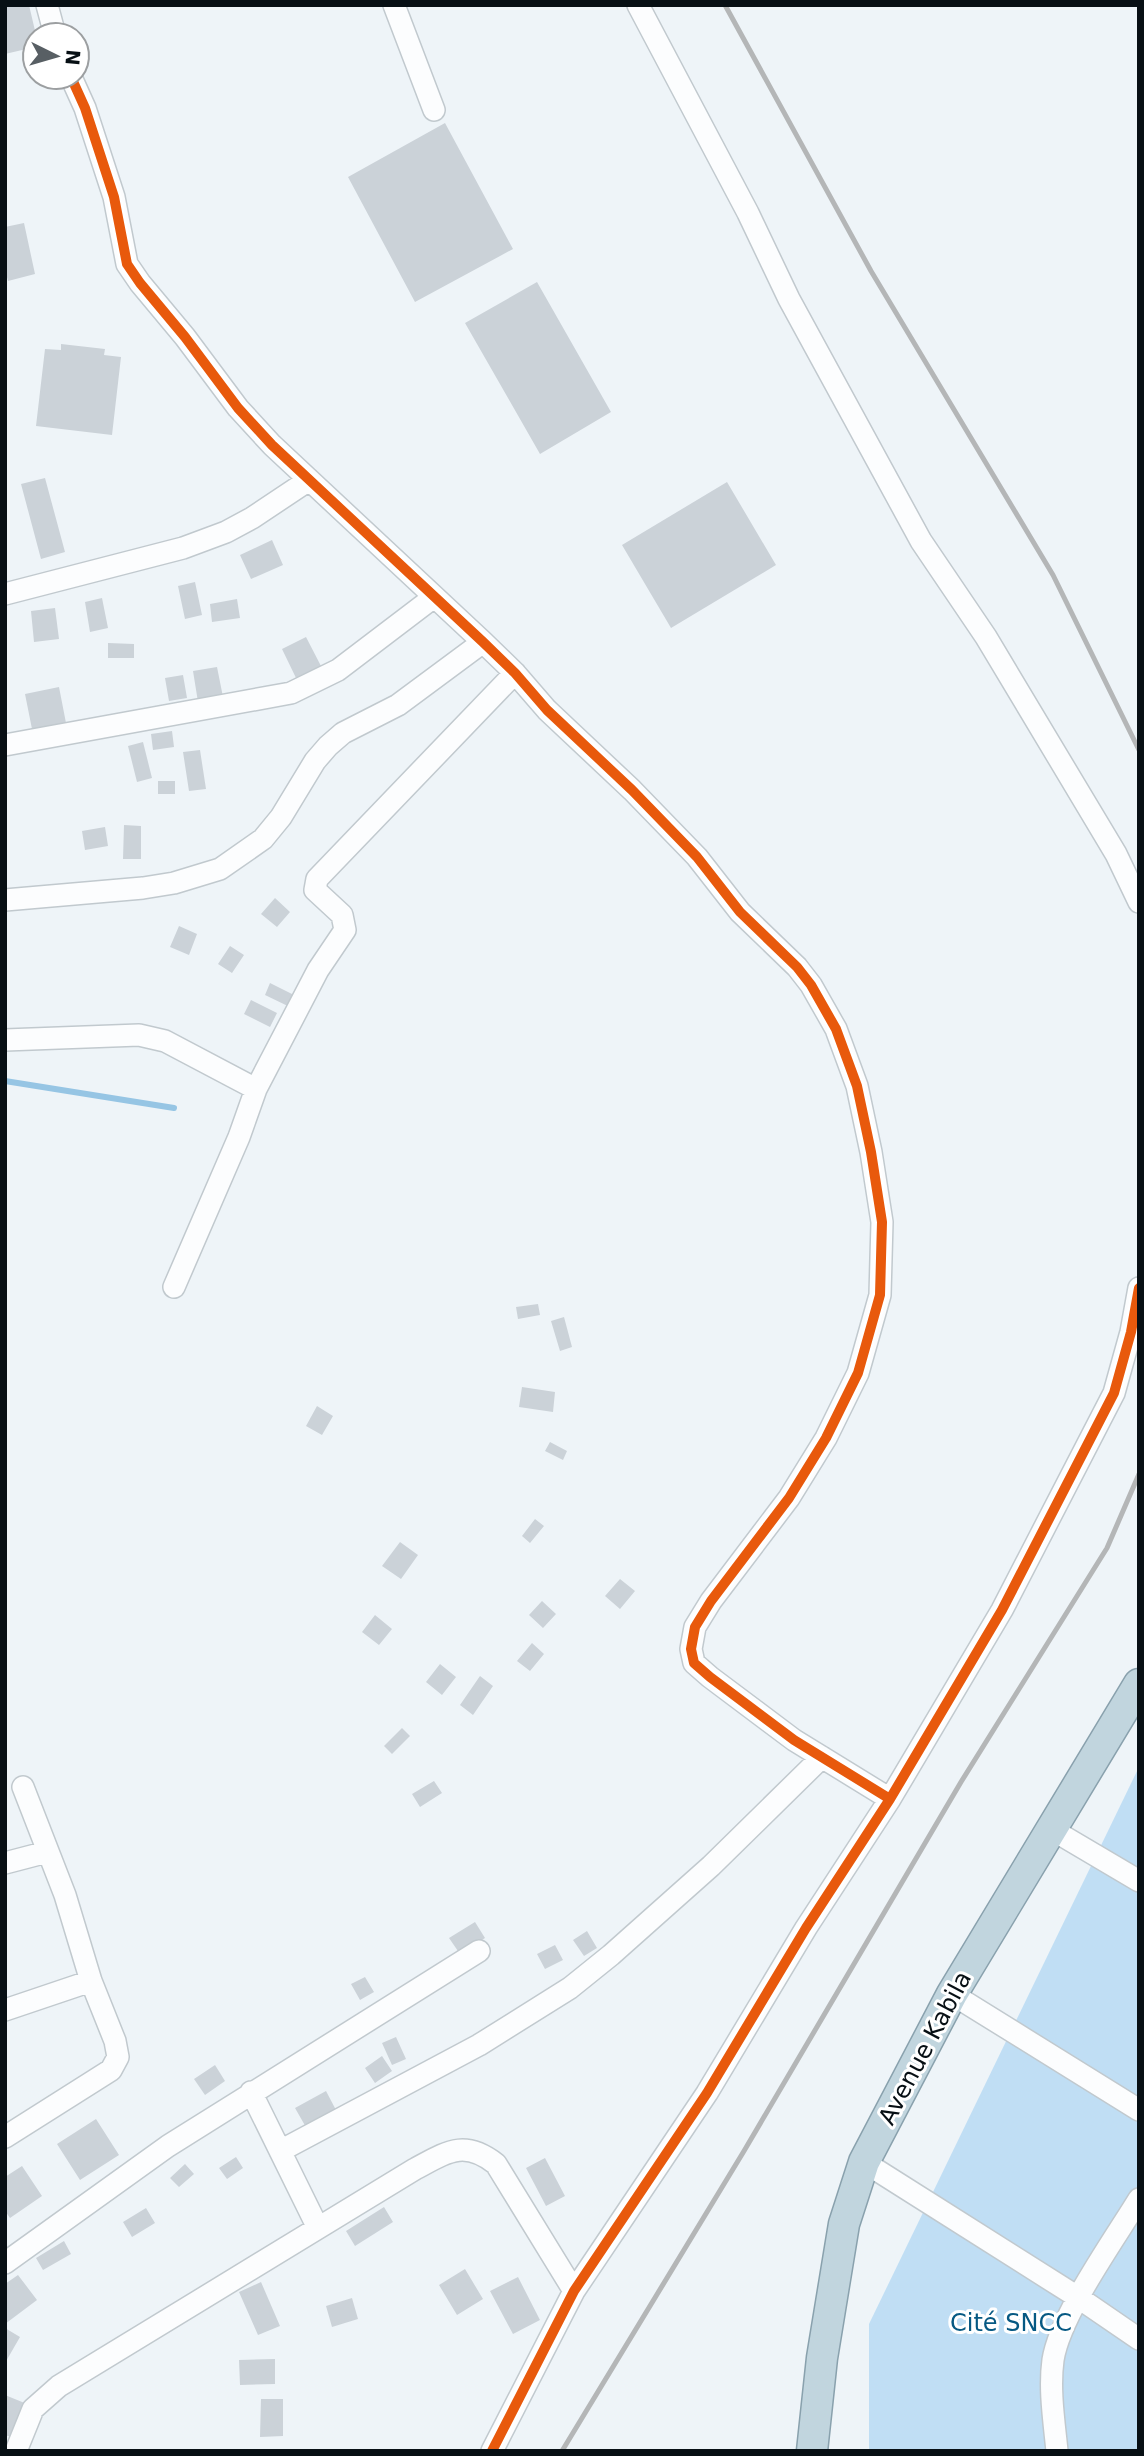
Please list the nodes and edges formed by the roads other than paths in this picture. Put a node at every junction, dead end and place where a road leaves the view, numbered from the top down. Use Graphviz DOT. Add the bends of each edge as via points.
graph roads {
  1 [pos="394,5"];
  2 [pos="638,5"];
  3 [pos="77,91"];
  4 [pos="434,110"];
  5 [pos="309,480"];
  6 [pos="5,594"];
  7 [pos="434,597"];
  8 [pos="483,642"];
  9 [pos="515,673"];
  10 [pos="5,745"];
  11 [pos="5,900"];
  12 [pos="1139,902"];
  13 [pos="5,1040"];
  14 [pos="256,1089"];
  15 [pos="174,1287"];
  16 [pos="1139,1288"];
  17 [pos="1139,1684"];
  18 [pos="822,1757"];
  19 [pos="23,1787"];
  20 [pos="890,1799"];
  21 [pos="1051,1829"];
  22 [pos="47,1852"];
  23 [pos="5,1863"];
  24 [pos="1139,1881"];
  25 [pos="479,1951"];
  26 [pos="91,1982"];
  27 [pos="952,1994"];
  28 [pos="5,2010"];
  29 [pos="251,2092"];
  30 [pos="1139,2110"];
  31 [pos="5,2137"];
  32 [pos="280,2151"];
  33 [pos="864,2162"];
  34 [pos="1139,2199"];
  35 [pos="318,2228"];
  36 [pos="5,2263"];
  37 [pos="574,2291"];
  38 [pos="1079,2298"];
  39 [pos="1139,2339"];
  40 [pos="16,2451"];
  41 [pos="492,2451"];
  42 [pos="813,2451"];
  43 [pos="1057,2451"];
  1 -- 4 [label="street"];
  2 -- 12 [label="street" via="789,299 921,541 993,648 1116,854"];
  3 -- 5 [label="street" via="114,197 127,264 238,408"];
  5 -- 6 [label="street" via="252,518 183,548"];
  5 -- 7 [label="street"];
  7 -- 8 [label="street"];
  7 -- 10 [label="street" via="338,670 291,693"];
  8 -- 9 [label="street"];
  8 -- 11 [label="street" via="398,705 328,746 263,839 220,869 143,888"];
  9 -- 14 [label="street" via="317,878 315,890 342,915 345,930 318,970"];
  9 -- 18 [label="street" via="688,848 740,912 797,967 836,1028 857,1086 882,1222 880,1296 858,1374 789,1498 695,1627 691,1649 694,1663 710,1677"];
  13 -- 14 [label="street" via="139,1035 165,1041"];
  14 -- 15 [label="street"];
  16 -- 20 [label="street" via="1114,1393 1002,1610"];
  17 -- 21 [label="highway, Avenue Kabila"];
  18 -- 20 [label="street"];
  18 -- 32 [label="street" via="711,1866 570,1988 479,2045"];
  19 -- 22 [label="street"];
  20 -- 37 [label="street" via="707,2093"];
  21 -- 24 [label="street"];
  21 -- 27 [label="highway, Avenue Kabila"];
  22 -- 23 [label="street"];
  22 -- 26 [label="street"];
  25 -- 29 [label="street"];
  26 -- 28 [label="street"];
  26 -- 31 [label="street" via="117,2050 115,2064"];
  27 -- 30 [label="street"];
  27 -- 33 [label="highway, Avenue Kabila"];
  29 -- 32 [label="street"];
  29 -- 36 [label="street" via="167,2146"];
  32 -- 35 [label="street"];
  33 -- 38 [label="street"];
  33 -- 42 [label="highway, Avenue Kabila" via="844,2224 822,2358"];
  34 -- 38 [label="street"];
  35 -- 37 [label="street" via="448,2151 472,2150 496,2164"];
  35 -- 40 [label="street" via="59,2386 33,2409"];
  37 -- 41 [label="street"];
  38 -- 39 [label="street"];
  38 -- 43 [label="street" via="1058,2338 1053,2360"];
}
